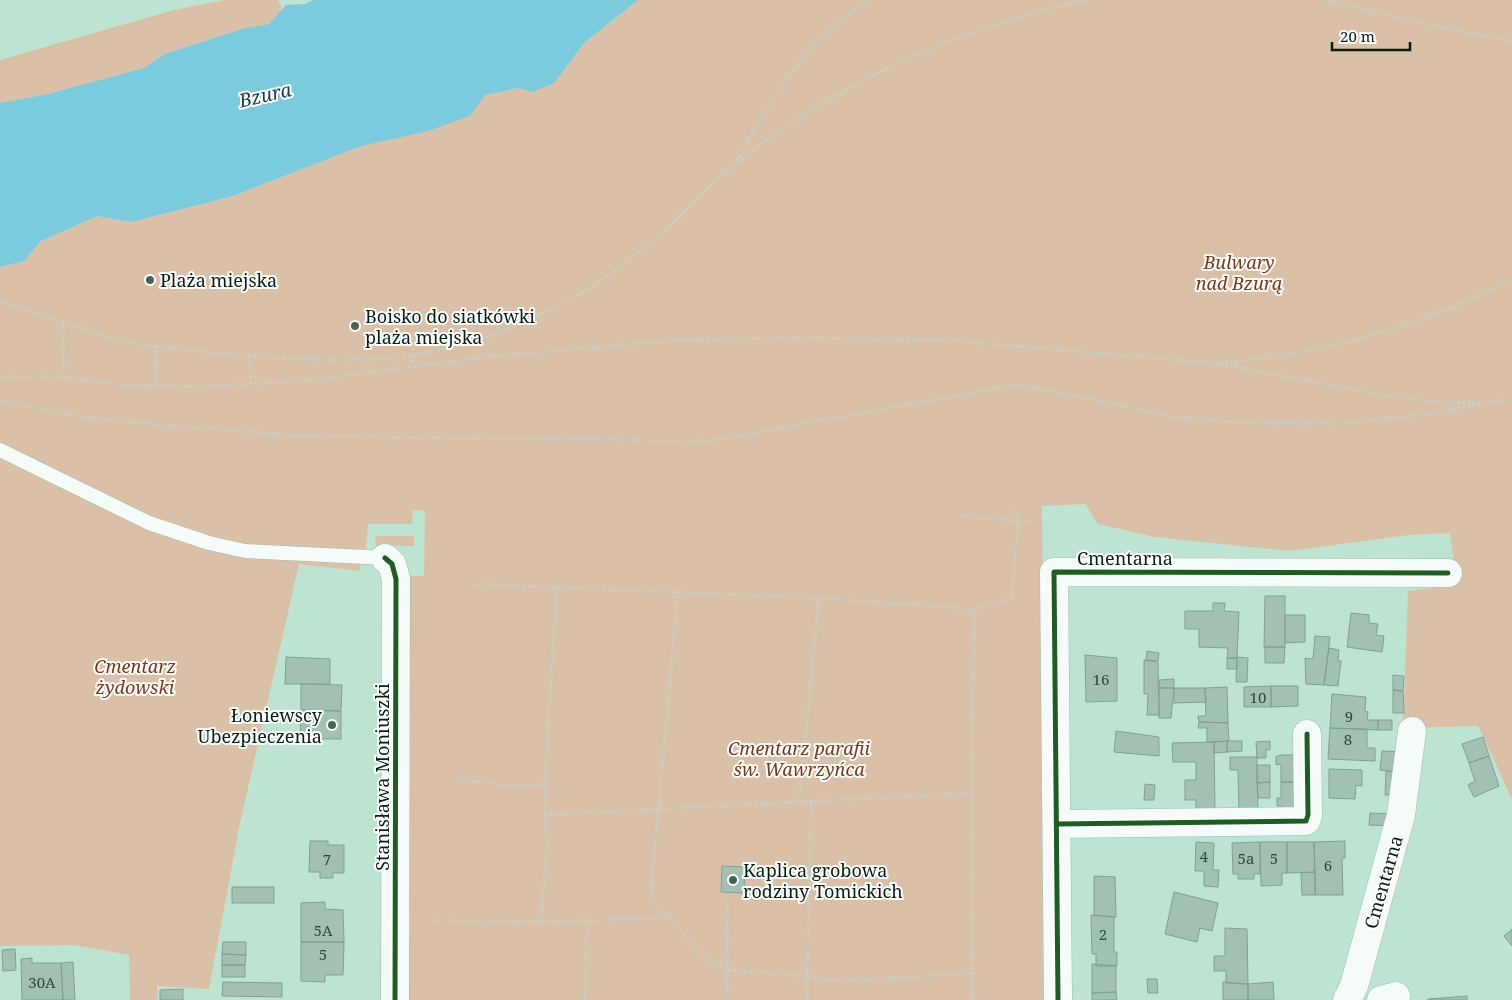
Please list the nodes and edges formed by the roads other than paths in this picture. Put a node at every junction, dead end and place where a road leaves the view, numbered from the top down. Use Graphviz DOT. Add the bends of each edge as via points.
graph roads {
  1 [pos="0,450"];
  2 [pos="385,558"];
  3 [pos="1448,573"];
  4 [pos="1412,731"];
  5 [pos="1307,734"];
  6 [pos="1057,824"];
  7 [pos="395,1000"];
  8 [pos="1058,1000"];
  9 [pos="1347,1000"];
  1 -- 2 [label="lane" via="149,523 209,543 246,551"];
  2 -- 7 [label="street, Stanisława Moniuszki" via="392,564 396,578"];
  3 -- 6 [label="street, Cmentarna" via="1054,572"];
  4 -- 9 [label="street, Cmentarna" via="1401,815 1354,986"];
  5 -- 6 [label="street" via="1306,821"];
  6 -- 8 [label="street, Cmentarna"];
}
